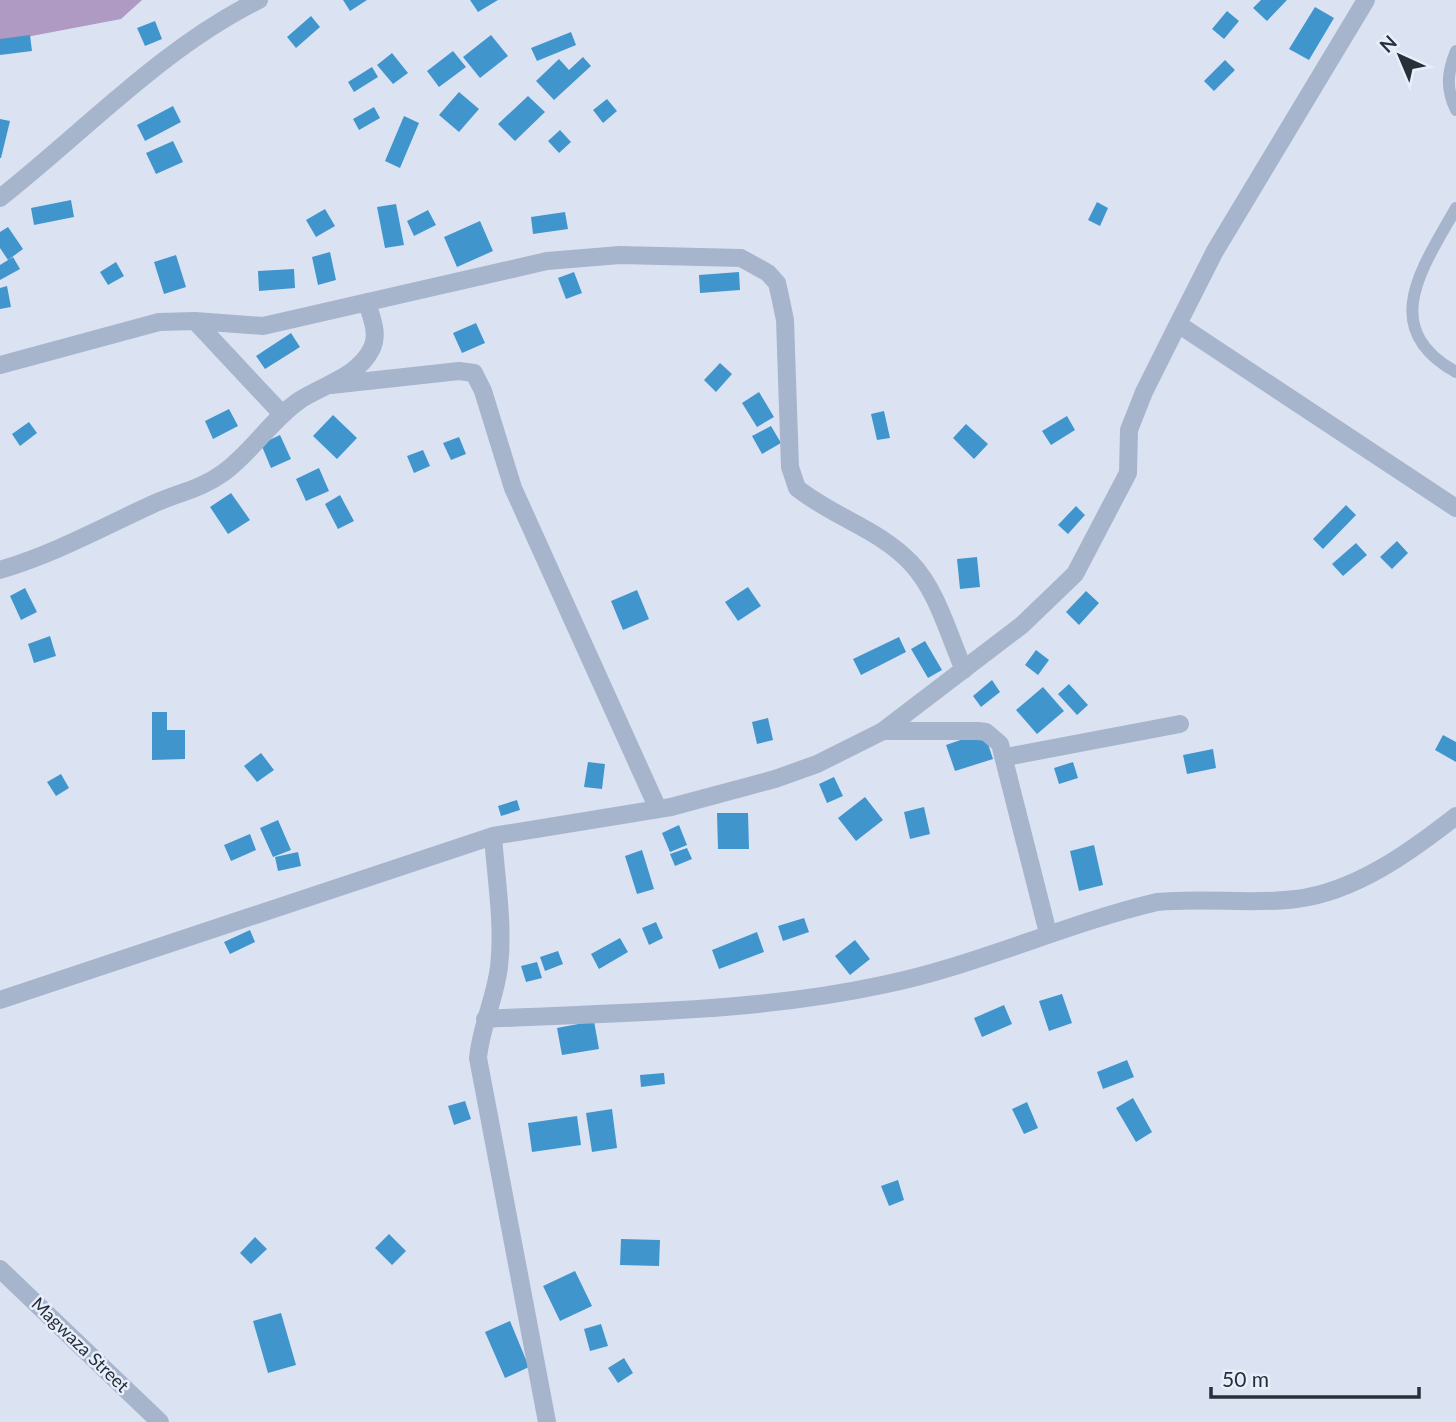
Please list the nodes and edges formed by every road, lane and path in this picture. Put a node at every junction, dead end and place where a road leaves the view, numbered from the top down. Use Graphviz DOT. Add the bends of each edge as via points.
graph roads {
  1 [pos="259,0"];
  2 [pos="1366,0"];
  3 [pos="1456,51"];
  4 [pos="1456,110"];
  5 [pos="0,198"];
  6 [pos="1456,208"];
  7 [pos="367,302"];
  8 [pos="195,321"];
  9 [pos="1178,324"];
  10 [pos="0,365"];
  11 [pos="1456,372"];
  12 [pos="331,385"];
  13 [pos="282,414"];
  14 [pos="1456,508"];
  15 [pos="0,570"];
  16 [pos="964,670"];
  17 [pos="1180,724"];
  18 [pos="883,731"];
  19 [pos="1006,757"];
  20 [pos="658,809"];
  21 [pos="1456,816"];
  22 [pos="493,836"];
  23 [pos="1048,933"];
  24 [pos="0,1000"];
  25 [pos="485,1018"];
  26 [pos="0,1269"];
  27 [pos="160,1422"];
  28 [pos="547,1422"];
  1 -- 5 [label="street" via="178,50"];
  2 -- 9 [label="street" via="1215,251"];
  3 -- 4 [label="lane" via="1447,80"];
  6 -- 11 [label="lane" via="1425,262 1412,298 1413,325 1422,348"];
  7 -- 8 [label="street" via="262,326"];
  7 -- 12 [label="street" via="376,331 373,345 356,368"];
  7 -- 16 [label="street" via="578,257 709,256 757,264 777,283 785,320 792,478 805,495 884,541 913,564"];
  8 -- 10 [label="street" via="159,322"];
  8 -- 13 [label="street"];
  9 -- 14 [label="street"];
  9 -- 16 [label="street" via="1129,430 1128,473 1075,574 1045,605"];
  12 -- 13 [label="street"];
  12 -- 20 [label="street" via="474,373 513,488"];
  13 -- 15 [label="street" via="226,472 199,489 153,504 48,556"];
  16 -- 18 [label="street"];
  17 -- 19 [label="street"];
  18 -- 19 [label="street" via="986,732"];
  18 -- 20 [label="street" via="775,779"];
  19 -- 23 [label="street"];
  20 -- 22 [label="street"];
  21 -- 23 [label="street" via="1409,850 1329,892 1296,899 1157,902"];
  22 -- 24 [label="street"];
  22 -- 25 [label="street" via="500,949 494,994"];
  23 -- 25 [label="street" via="930,973 814,999"];
  25 -- 28 [label="street" via="478,1058"];
  26 -- 27 [label="street, Magwaza Street"];
}
